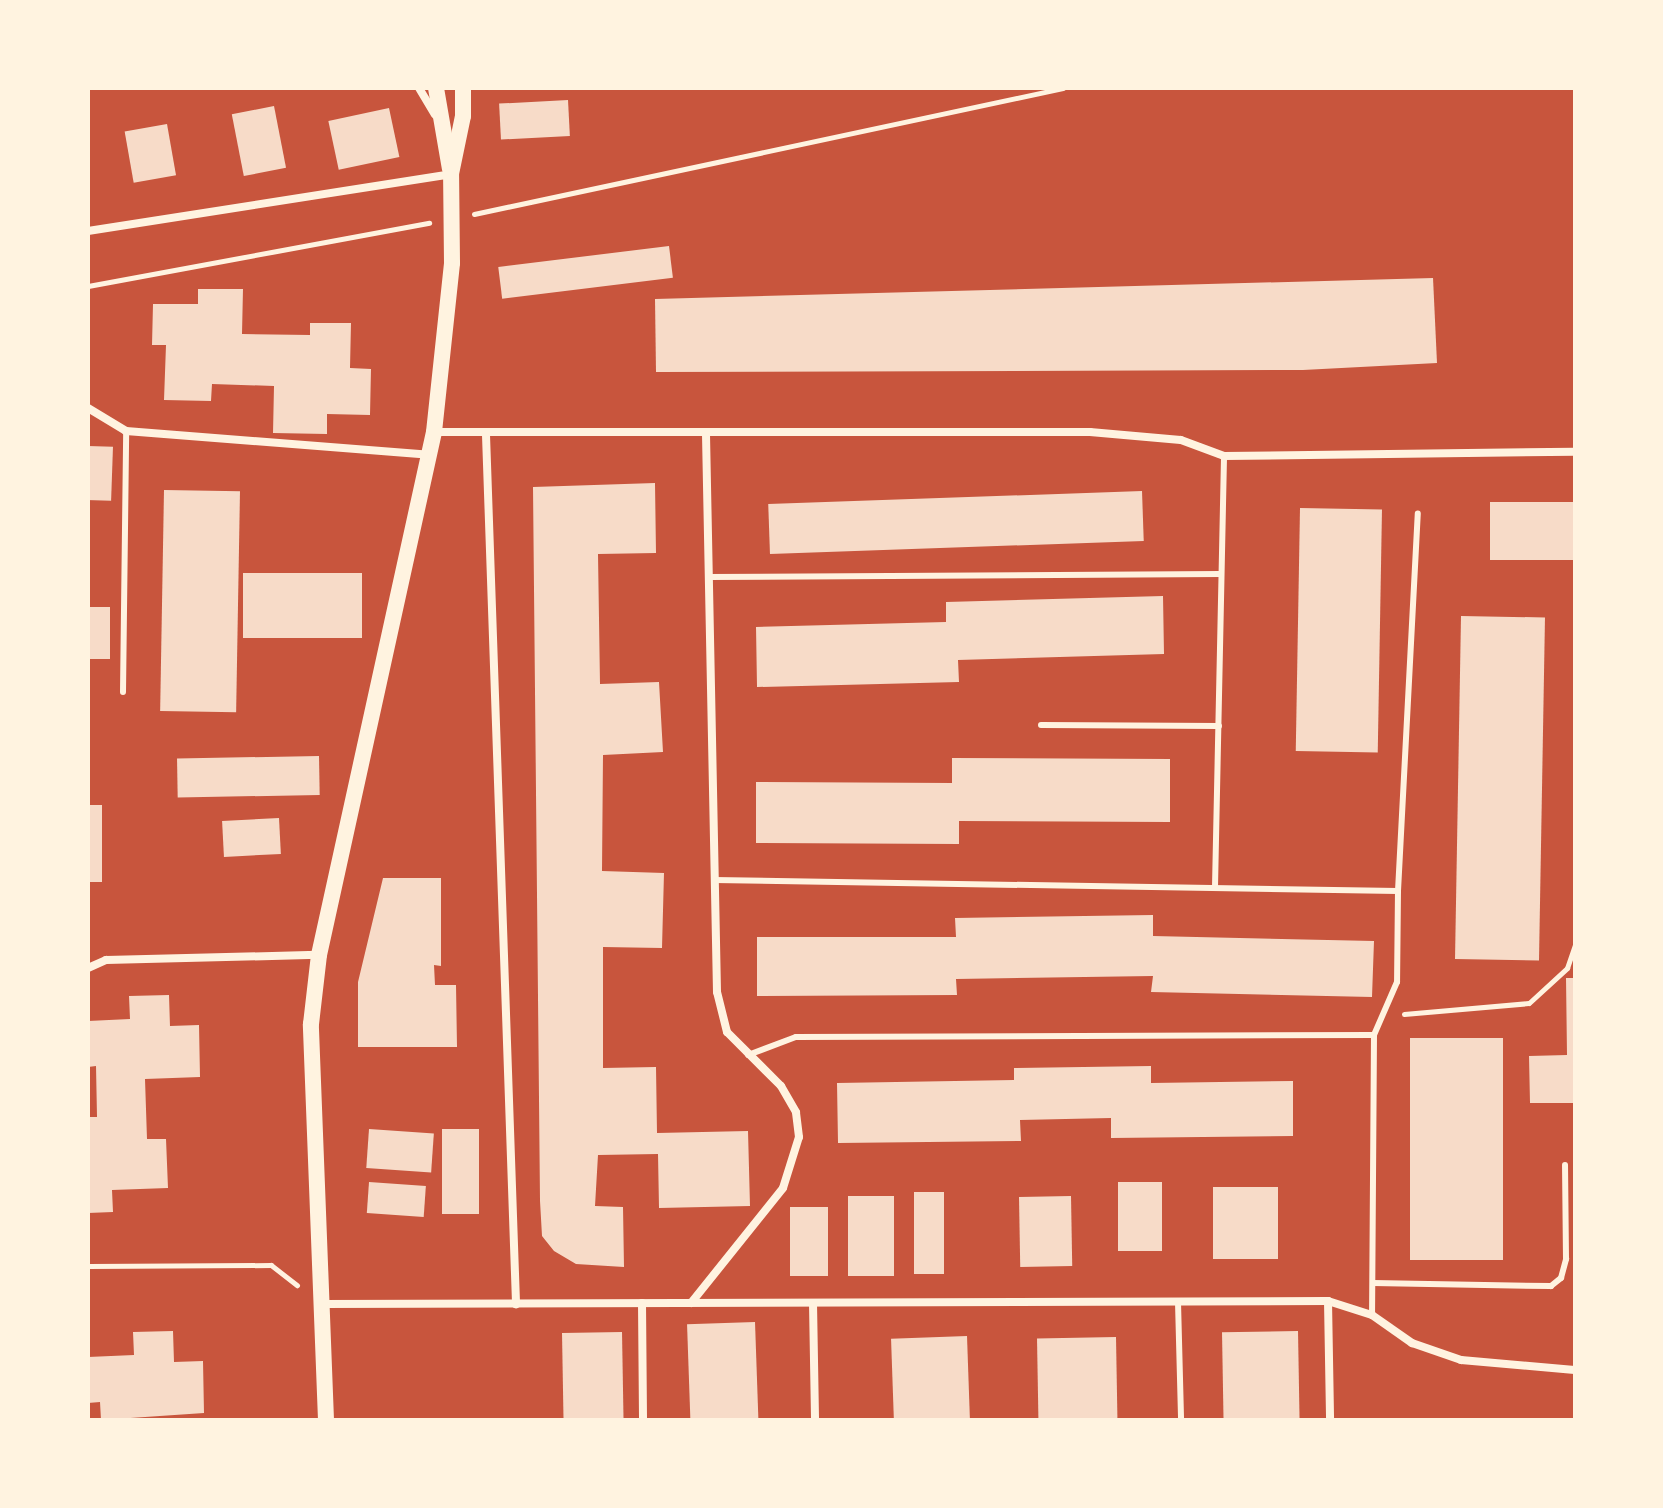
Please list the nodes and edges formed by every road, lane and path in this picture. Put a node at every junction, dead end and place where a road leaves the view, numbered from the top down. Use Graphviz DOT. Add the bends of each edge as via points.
graph roads {
  1 [pos="419,88"];
  2 [pos="436,88"];
  3 [pos="463,88"];
  4 [pos="1063,88"];
  5 [pos="437,118"];
  6 [pos="451,174"];
  7 [pos="451,219"];
  8 [pos="88,231"];
  9 [pos="88,286"];
  10 [pos="88,408"];
  11 [pos="126,431"];
  12 [pos="434,432"];
  13 [pos="486,435"];
  14 [pos="706,435"];
  15 [pos="1575,452"];
  16 [pos="429,455"];
  17 [pos="1224,456"];
  18 [pos="1418,514"];
  19 [pos="1221,574"];
  20 [pos="708,577"];
  21 [pos="123,692"];
  22 [pos="1041,725"];
  23 [pos="1219,726"];
  24 [pos="714,880"];
  25 [pos="1215,887"];
  26 [pos="1398,891"];
  27 [pos="1575,945"];
  28 [pos="319,955"];
  29 [pos="88,968"];
  30 [pos="1374,1035"];
  31 [pos="748,1055"];
  32 [pos="1565,1165"];
  33 [pos="88,1266"];
  34 [pos="1373,1283"];
  35 [pos="1328,1301"];
  36 [pos="1178,1302"];
  37 [pos="642,1303"];
  38 [pos="691,1303"];
  39 [pos="813,1303"];
  40 [pos="322,1304"];
  41 [pos="516,1304"];
  42 [pos="1372,1315"];
  43 [pos="1575,1370"];
  44 [pos="326,1420"];
  45 [pos="643,1420"];
  46 [pos="815,1420"];
  47 [pos="1181,1420"];
  48 [pos="1330,1420"];
  1 -- 5 [label="street"];
  2 -- 5 [label="main road"];
  3 -- 6 [label="main road"];
  4 -- 7 [label="path"];
  5 -- 6 [label="main road"];
  6 -- 7 [label="main road"];
  6 -- 8 [label="street"];
  7 -- 9 [label="path"];
  7 -- 12 [label="main road" via="447,323"];
  10 -- 11 [label="street"];
  11 -- 16 [label="street"];
  11 -- 21 [label="lane"];
  12 -- 13 [label="street"];
  12 -- 16 [label="main road"];
  13 -- 14 [label="street"];
  13 -- 41 [label="street"];
  14 -- 17 [label="street" via="1090,432 1181,440"];
  14 -- 20 [label="street"];
  15 -- 17 [label="street"];
  16 -- 28 [label="main road"];
  17 -- 19 [label="lane"];
  18 -- 26 [label="lane"];
  19 -- 20 [label="lane"];
  19 -- 23 [label="lane"];
  20 -- 24 [label="street"];
  22 -- 23 [label="lane"];
  23 -- 25 [label="lane"];
  24 -- 25 [label="lane"];
  24 -- 31 [label="street" via="717,992 727,1032"];
  25 -- 26 [label="lane"];
  26 -- 30 [label="lane" via="1397,982"];
  27 -- 30 [label="path" via="1567,968 1529,1003 1402,1014"];
  28 -- 29 [label="street" via="106,960"];
  28 -- 40 [label="main road" via="310,1045"];
  30 -- 31 [label="lane" via="796,1037"];
  30 -- 34 [label="lane"];
  31 -- 38 [label="street" via="781,1086 796,1112 796,1160 783,1188"];
  32 -- 34 [label="lane" via="1566,1259 1561,1278 1551,1286"];
  33 -- 40 [label="path" via="271,1265"];
  34 -- 42 [label="lane"];
  35 -- 36 [label="street"];
  35 -- 42 [label="street"];
  35 -- 48 [label="street"];
  36 -- 39 [label="street"];
  36 -- 47 [label="lane"];
  37 -- 38 [label="street"];
  37 -- 41 [label="street"];
  37 -- 45 [label="street"];
  38 -- 39 [label="street"];
  39 -- 46 [label="street"];
  40 -- 41 [label="street"];
  40 -- 44 [label="main road"];
  42 -- 43 [label="street" via="1412,1343 1461,1360"];
}
